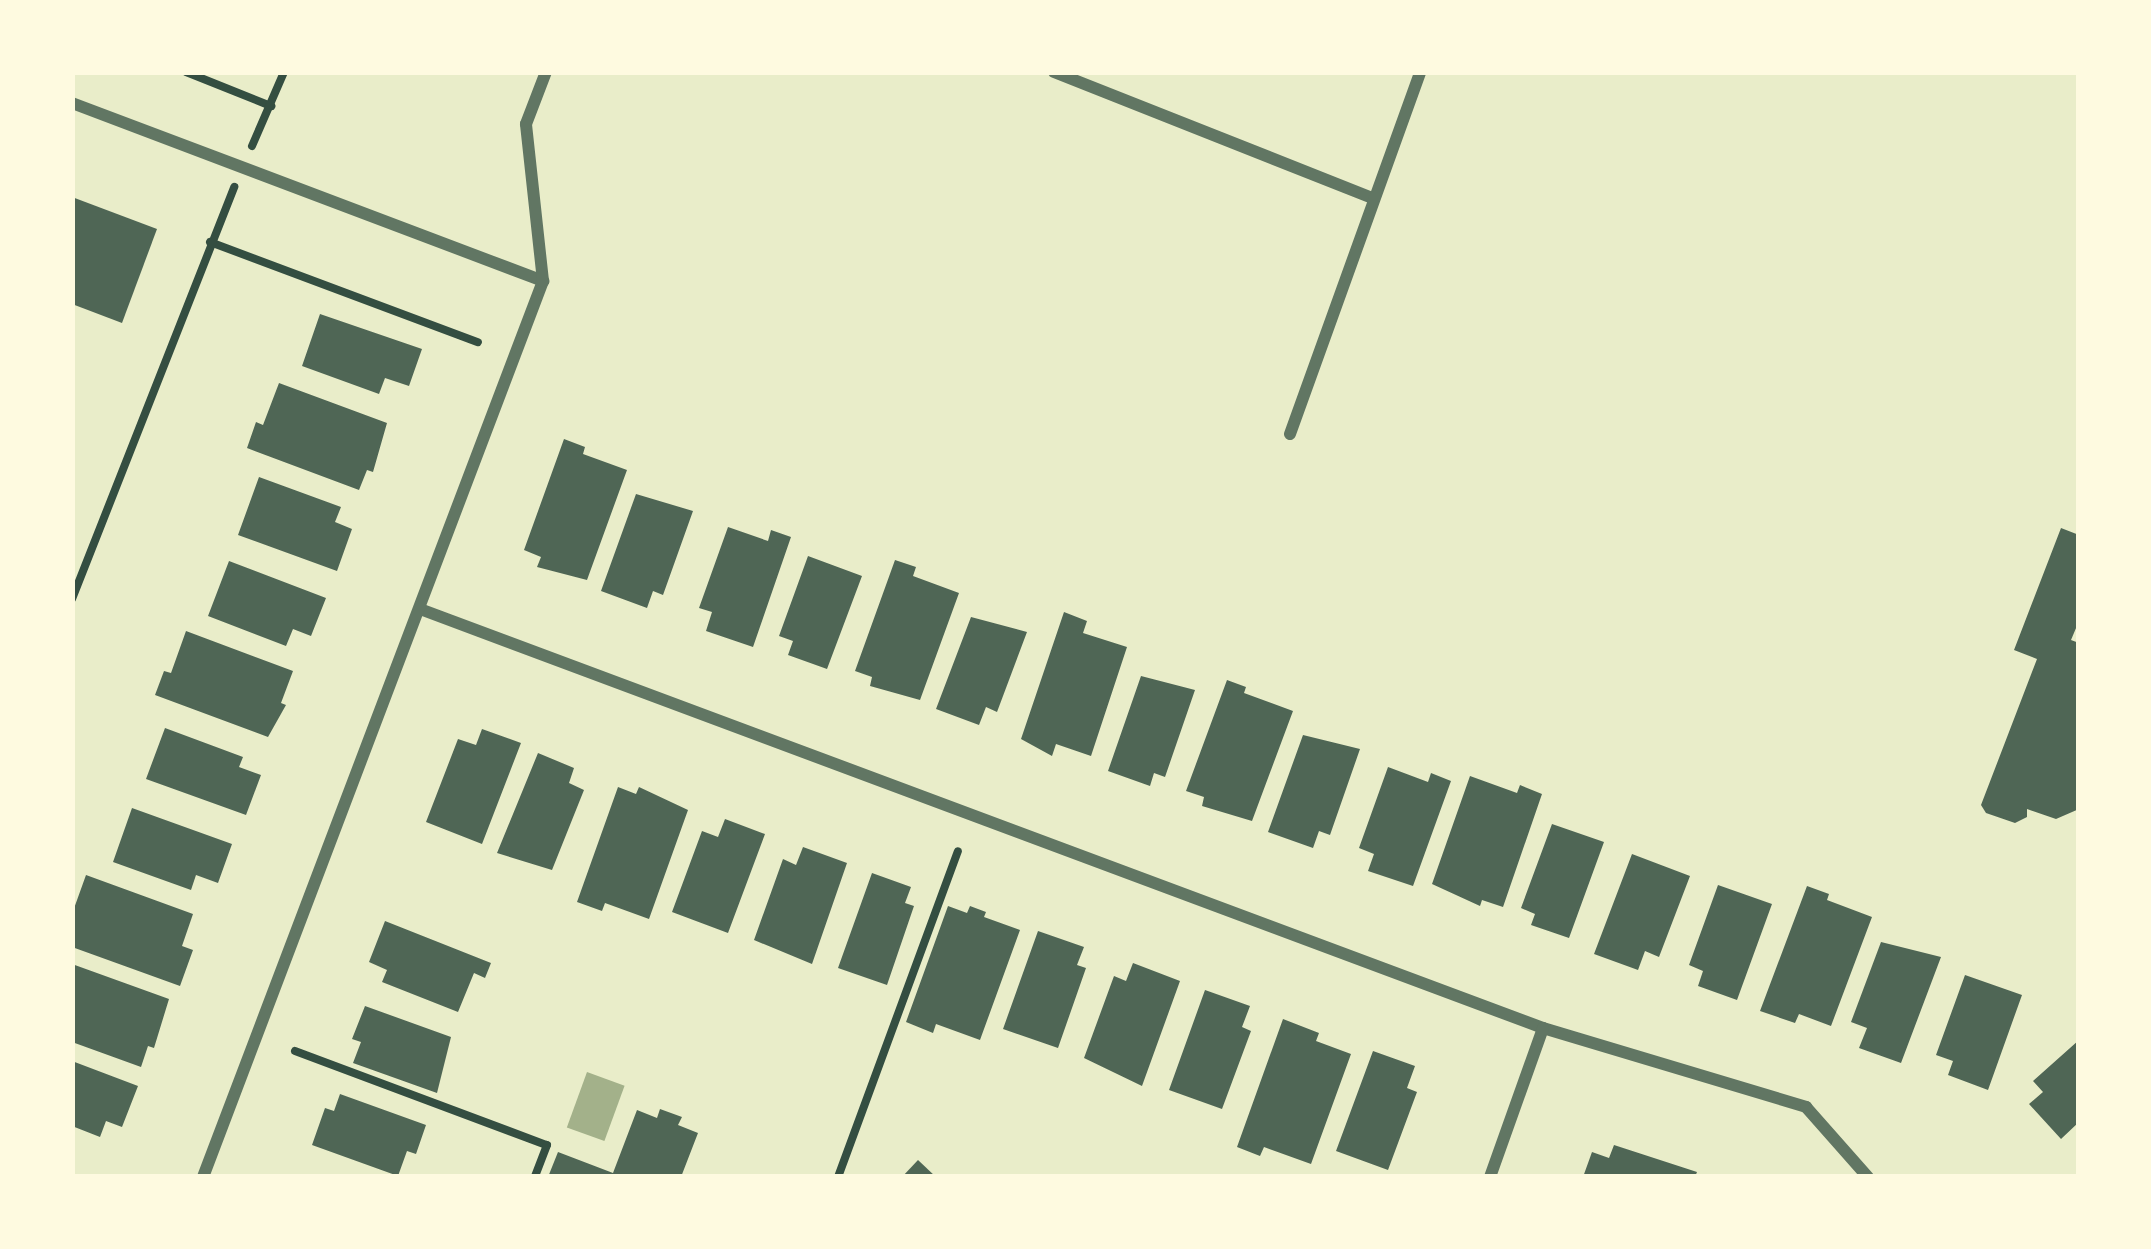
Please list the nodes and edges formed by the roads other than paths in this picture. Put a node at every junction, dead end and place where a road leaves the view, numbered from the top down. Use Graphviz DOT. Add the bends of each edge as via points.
graph roads {
  1 [pos="546,72"];
  2 [pos="1054,72"];
  3 [pos="1420,72"];
  4 [pos="72,103"];
  5 [pos="1373,198"];
  6 [pos="543,281"];
  7 [pos="1290,434"];
  8 [pos="420,609"];
  9 [pos="1543,1028"];
  10 [pos="203,1177"];
  11 [pos="1490,1177"];
  12 [pos="1868,1177"];
  1 -- 6 [label="street" via="526,124"];
  2 -- 5 [label="street"];
  3 -- 5 [label="street"];
  4 -- 6 [label="street"];
  5 -- 7 [label="street"];
  6 -- 8 [label="street"];
  8 -- 9 [label="street"];
  8 -- 10 [label="street"];
  9 -- 11 [label="street"];
  9 -- 12 [label="street" via="1806,1107"];
}
